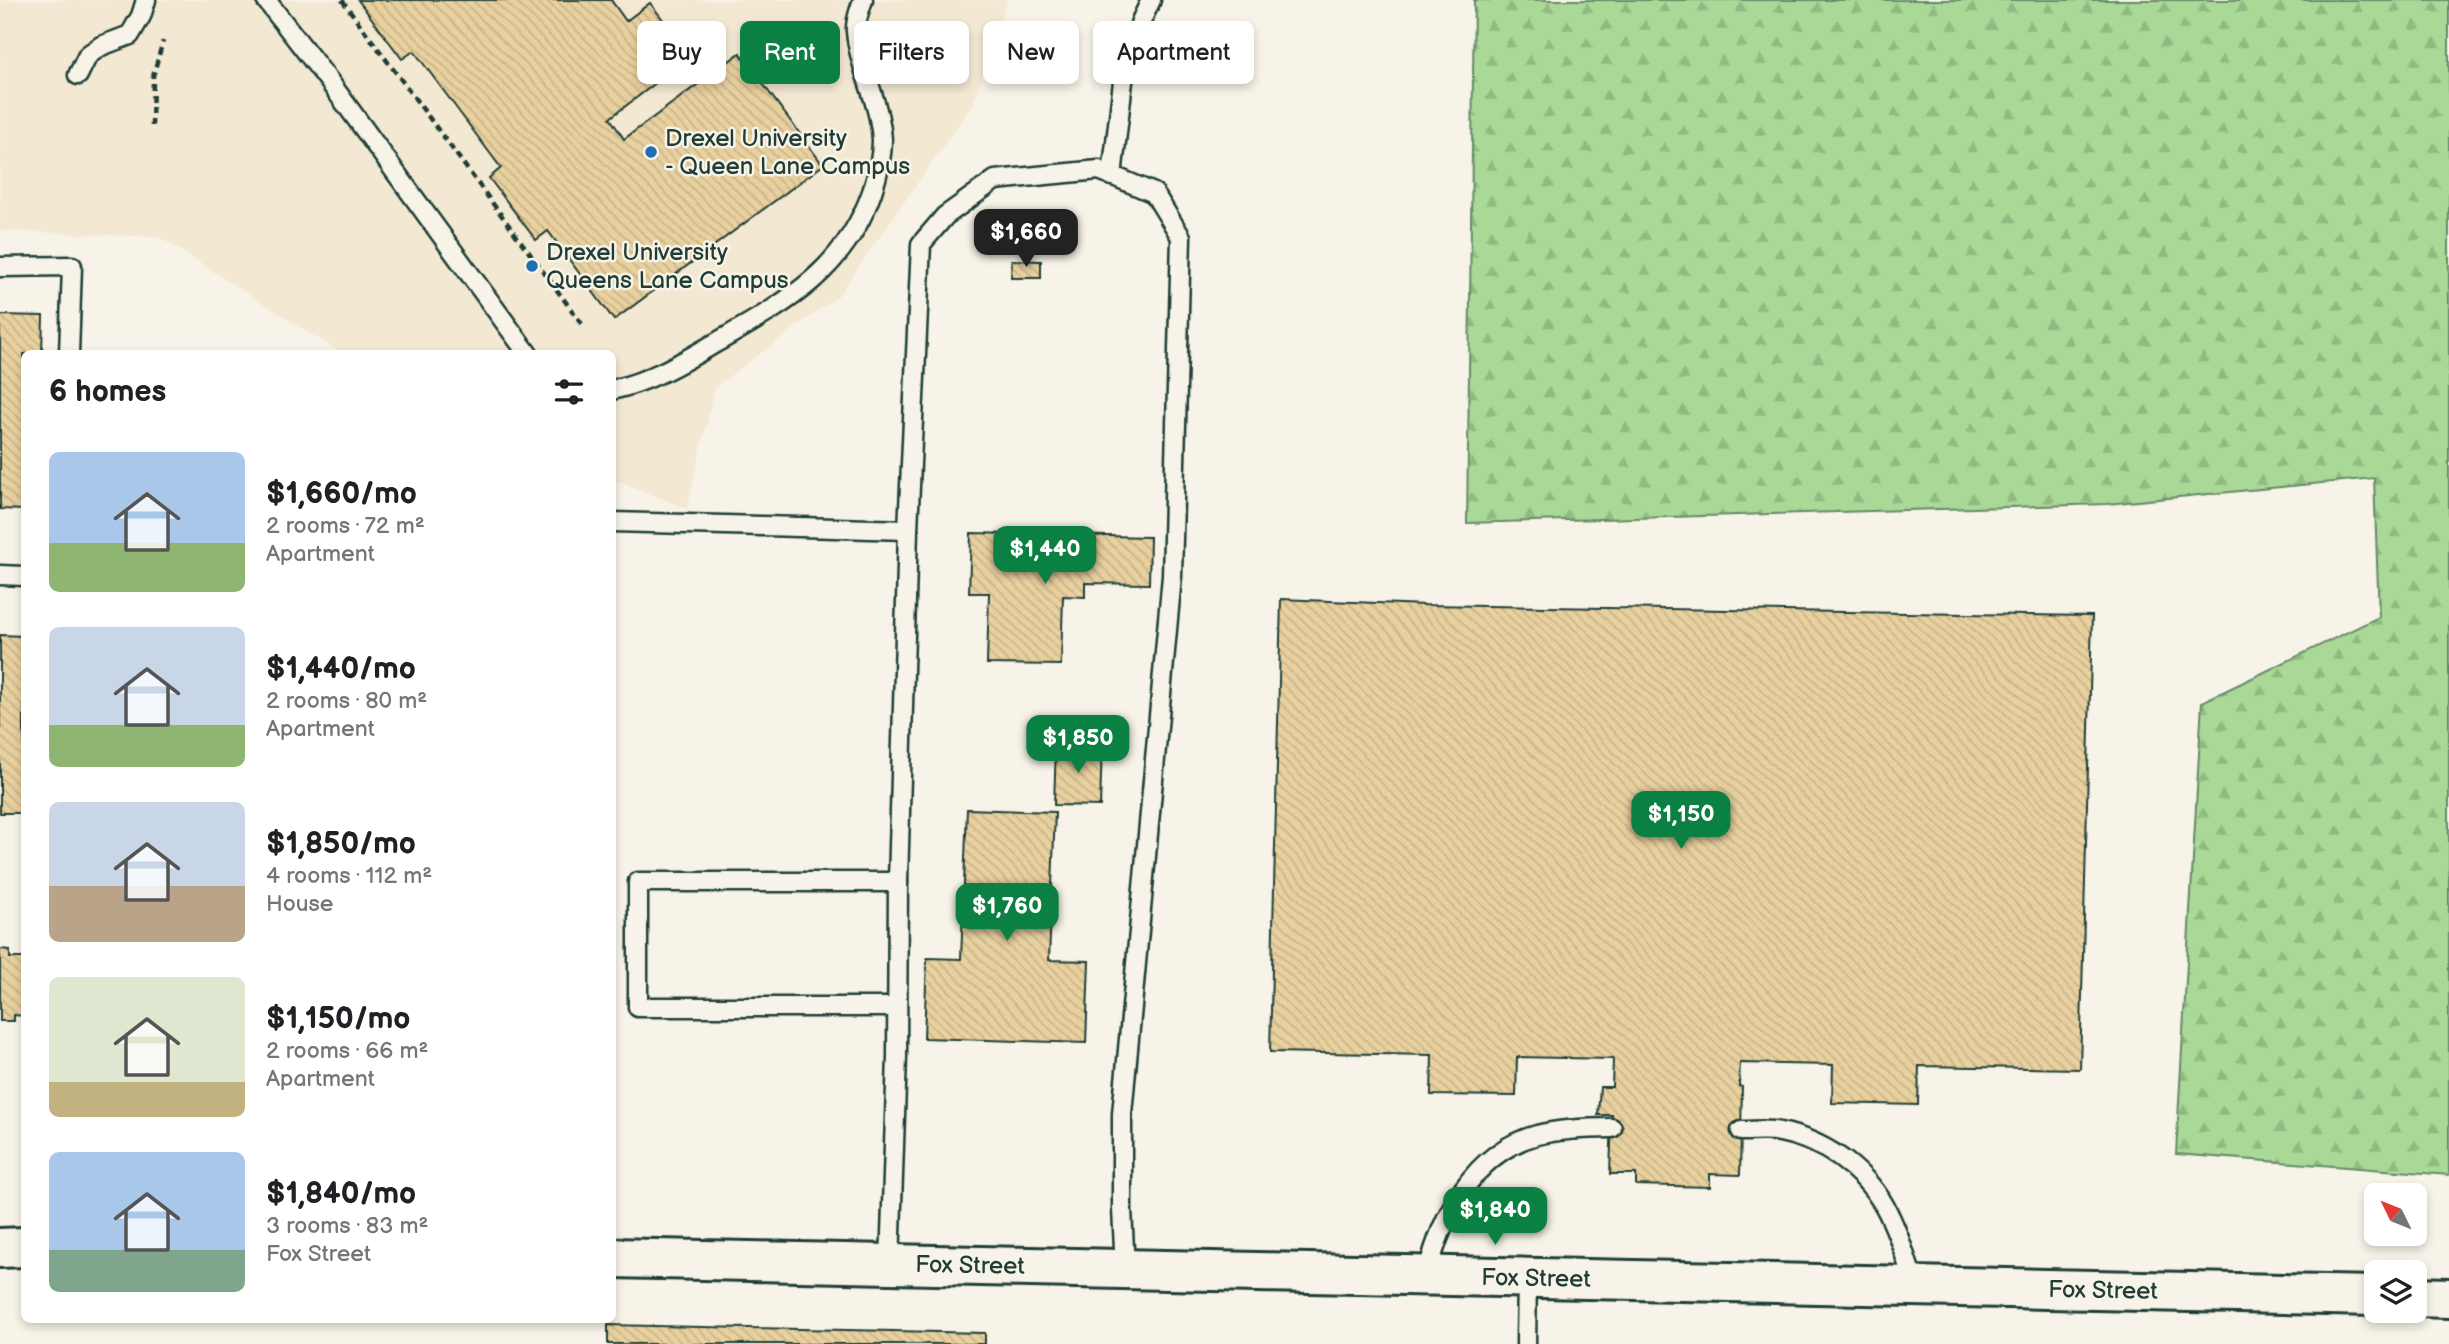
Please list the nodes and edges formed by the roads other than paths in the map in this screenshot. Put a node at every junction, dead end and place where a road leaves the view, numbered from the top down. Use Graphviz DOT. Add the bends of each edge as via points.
graph roads {
  1 [pos="146,0"];
  2 [pos="265,0"];
  3 [pos="863,0"];
  4 [pos="1151,0"];
  5 [pos="78,75"];
  6 [pos="1112,176"];
  7 [pos="0,267"];
  8 [pos="69,350"];
  9 [pos="525,350"];
  10 [pos="616,389"];
  11 [pos="616,522"];
  12 [pos="908,530"];
  13 [pos="0,575"];
  14 [pos="21,576"];
  15 [pos="898,882"];
  16 [pos="897,1007"];
  17 [pos="1612,1128"];
  18 [pos="1741,1131"];
  19 [pos="21,1247"];
  20 [pos="0,1248"];
  21 [pos="616,1258"];
  22 [pos="890,1264"];
  23 [pos="1125,1269"];
  24 [pos="1427,1275"];
  25 [pos="1527,1278"];
  26 [pos="1915,1286"];
  27 [pos="2364,1296"];
  28 [pos="2427,1297"];
  29 [pos="2449,1298"];
  30 [pos="1526,1344"];
  1 -- 5 [label="lane" via="130,35 88,55"];
  2 -- 9 [label="lane"];
  3 -- 10 [label="lane" via="855,28 882,142 876,178 855,233 818,276 789,298 670,370"];
  4 -- 6 [label="lane" via="1124,73"];
  6 -- 12 [label="lane" via="1098,170 995,180 945,216 921,244"];
  6 -- 23 [label="lane" via="1154,193 1181,237 1172,576 1122,1114"];
  7 -- 8 [label="lane" via="72,266"];
  11 -- 12 [label="lane"];
  12 -- 15 [label="lane"];
  13 -- 14 [label="lane"];
  15 -- 16 [label="lane"];
  15 -- 16 [label="lane" via="638,882 638,1007"];
  16 -- 22 [label="lane"];
  17 -- 24 [label="lane" via="1568,1129 1535,1136 1496,1156 1454,1202 1434,1244"];
  18 -- 26 [label="lane" via="1777,1131 1806,1139 1846,1162 1884,1204"];
  19 -- 20 [label="street"];
  21 -- 22 [label="street, Fox Street"];
  22 -- 23 [label="street, Fox Street"];
  23 -- 24 [label="street, Fox Street"];
  24 -- 25 [label="street, Fox Street"];
  25 -- 26 [label="street, Fox Street"];
  25 -- 30 [label="lane"];
  26 -- 27 [label="street, Fox Street"];
  28 -- 29 [label="street"];
}
